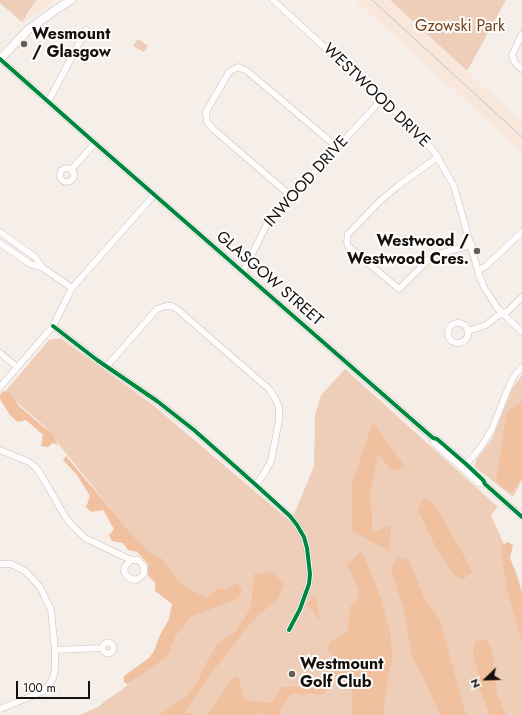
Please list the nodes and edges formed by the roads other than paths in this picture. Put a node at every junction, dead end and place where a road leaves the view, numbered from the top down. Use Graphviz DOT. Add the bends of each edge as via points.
graph roads {
  1 [pos="71,0"];
  2 [pos="273,0"];
  3 [pos="86,30"];
  4 [pos="522,34"];
  5 [pos="0,59"];
  6 [pos="522,69"];
  7 [pos="382,99"];
  8 [pos="48,102"];
  9 [pos="94,143"];
  10 [pos="337,147"];
  11 [pos="438,157"];
  12 [pos="71,170"];
  13 [pos="154,195"];
  14 [pos="292,197"];
  15 [pos="0,232"];
  16 [pos="522,232"];
  17 [pos="0,244"];
  18 [pos="472,244"];
  19 [pos="43,268"];
  20 [pos="478,270"];
  21 [pos="243,272"];
  22 [pos="72,288"];
  23 [pos="522,298"];
  24 [pos="502,313"];
  25 [pos="53,326"];
  26 [pos="468,331"];
  27 [pos="522,332"];
  28 [pos="0,353"];
  29 [pos="17,367"];
  30 [pos="106,367"];
  31 [pos="522,367"];
  32 [pos="0,387"];
  33 [pos="0,450"];
  34 [pos="465,466"];
  35 [pos="256,485"];
  36 [pos="522,517"];
  37 [pos="131,560"];
  38 [pos="0,564"];
  39 [pos="289,630"];
  40 [pos="102,648"];
  41 [pos="55,650"];
  42 [pos="0,709"];
  1 -- 5 [label="main road" via="30,29"];
  2 -- 7 [label="street, WESTWOOD DRIVE"];
  3 -- 8 [label="street"];
  4 -- 6 [label="street" via="512,55 515,63"];
  5 -- 8 [label="street, GLASGOW STREET"];
  7 -- 10 [label="street, INWOOD DRIVE"];
  7 -- 11 [label="street, WESTWOOD DRIVE" via="415,130"];
  8 -- 9 [label="street, GLASGOW STREET"];
  9 -- 12 [label="street"];
  9 -- 13 [label="street, GLASGOW STREET"];
  10 -- 14 [label="street, INWOOD DRIVE"];
  10 -- 14 [label="street" via="247,71 238,67 230,72 206,112 207,122"];
  11 -- 18 [label="street, WESTWOOD DRIVE" via="454,186"];
  11 -- 18 [label="street" via="380,201 348,234 347,242 351,249 399,289 428,260 438,254"];
  13 -- 21 [label="street, GLASGOW STREET"];
  13 -- 22 [label="street"];
  14 -- 21 [label="street, INWOOD DRIVE" via="267,224"];
  15 -- 19 [label="street" via="35,257"];
  16 -- 20 [label="street" via="486,266"];
  17 -- 19 [label="street" via="30,264"];
  18 -- 20 [label="street, WESTWOOD DRIVE"];
  19 -- 22 [label="street"];
  20 -- 24 [label="street, WESTWOOD DRIVE" via="491,300"];
  21 -- 34 [label="street, GLASGOW STREET" via="433,438 434,443"];
  22 -- 25 [label="street"];
  23 -- 24 [label="street"];
  24 -- 26 [label="street" via="486,325"];
  24 -- 27 [label="street, WESTWOOD DRIVE"];
  25 -- 29 [label="street"];
  25 -- 30 [label="street"];
  28 -- 29 [label="street"];
  29 -- 32 [label="street"];
  30 -- 35 [label="street" via="157,401 194,430"];
  30 -- 35 [label="street" via="157,309 172,306 178,310 275,398 279,407 279,420 271,461 264,476"];
  31 -- 34 [label="street" via="510,384 492,429"];
  33 -- 37 [label="street" via="29,462 40,472 66,518 85,538"];
  34 -- 36 [label="street, GLASGOW STREET" via="479,483 485,484"];
  35 -- 39 [label="street" via="290,516 308,548 309,584"];
  38 -- 41 [label="street" via="11,564 40,587 51,610"];
  40 -- 41 [label="street"];
  41 -- 42 [label="street" via="55,669 49,685 42,692"];
}
